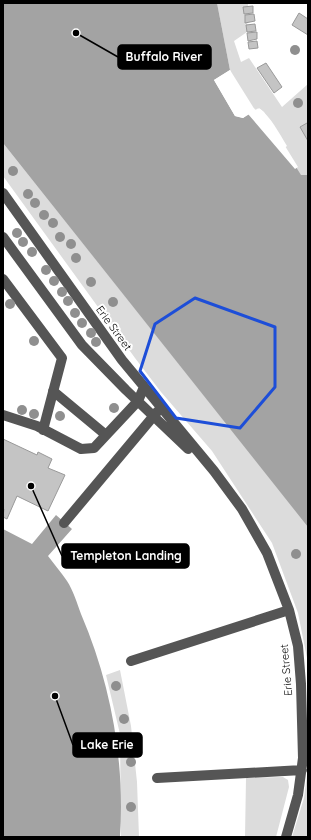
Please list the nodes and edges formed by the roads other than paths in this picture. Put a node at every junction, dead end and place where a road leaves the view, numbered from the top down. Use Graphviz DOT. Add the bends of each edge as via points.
graph roads {
  1 [pos="3,193"];
  2 [pos="3,237"];
  3 [pos="3,279"];
  4 [pos="144,387"];
  5 [pos="53,391"];
  6 [pos="138,401"];
  7 [pos="161,408"];
  8 [pos="3,415"];
  9 [pos="154,416"];
  10 [pos="43,430"];
  11 [pos="106,435"];
  12 [pos="214,471"];
  13 [pos="64,523"];
  14 [pos="289,610"];
  15 [pos="131,661"];
  16 [pos="302,770"];
  17 [pos="157,778"];
  18 [pos="286,837"];
  1 -- 4 [label="street, Erie Street"];
  2 -- 6 [label="street, Erie Street" via="82,345"];
  3 -- 5 [label="street" via="62,358"];
  4 -- 6 [label="street"];
  4 -- 7 [label="street, Erie Street"];
  5 -- 10 [label="street"];
  5 -- 11 [label="street"];
  6 -- 9 [label="street, Erie Street"];
  6 -- 11 [label="street"];
  7 -- 9 [label="street"];
  7 -- 12 [label="street, Erie Street"];
  8 -- 10 [label="street"];
  9 -- 12 [label="street, Erie Street"];
  9 -- 13 [label="street"];
  10 -- 11 [label="street" via="81,449 94,448"];
  12 -- 14 [label="street, Erie Street" via="242,509 267,553"];
  14 -- 15 [label="street"];
  14 -- 16 [label="street, Erie Street" via="298,646"];
  16 -- 17 [label="street"];
  16 -- 18 [label="street, Erie Street"];
}
